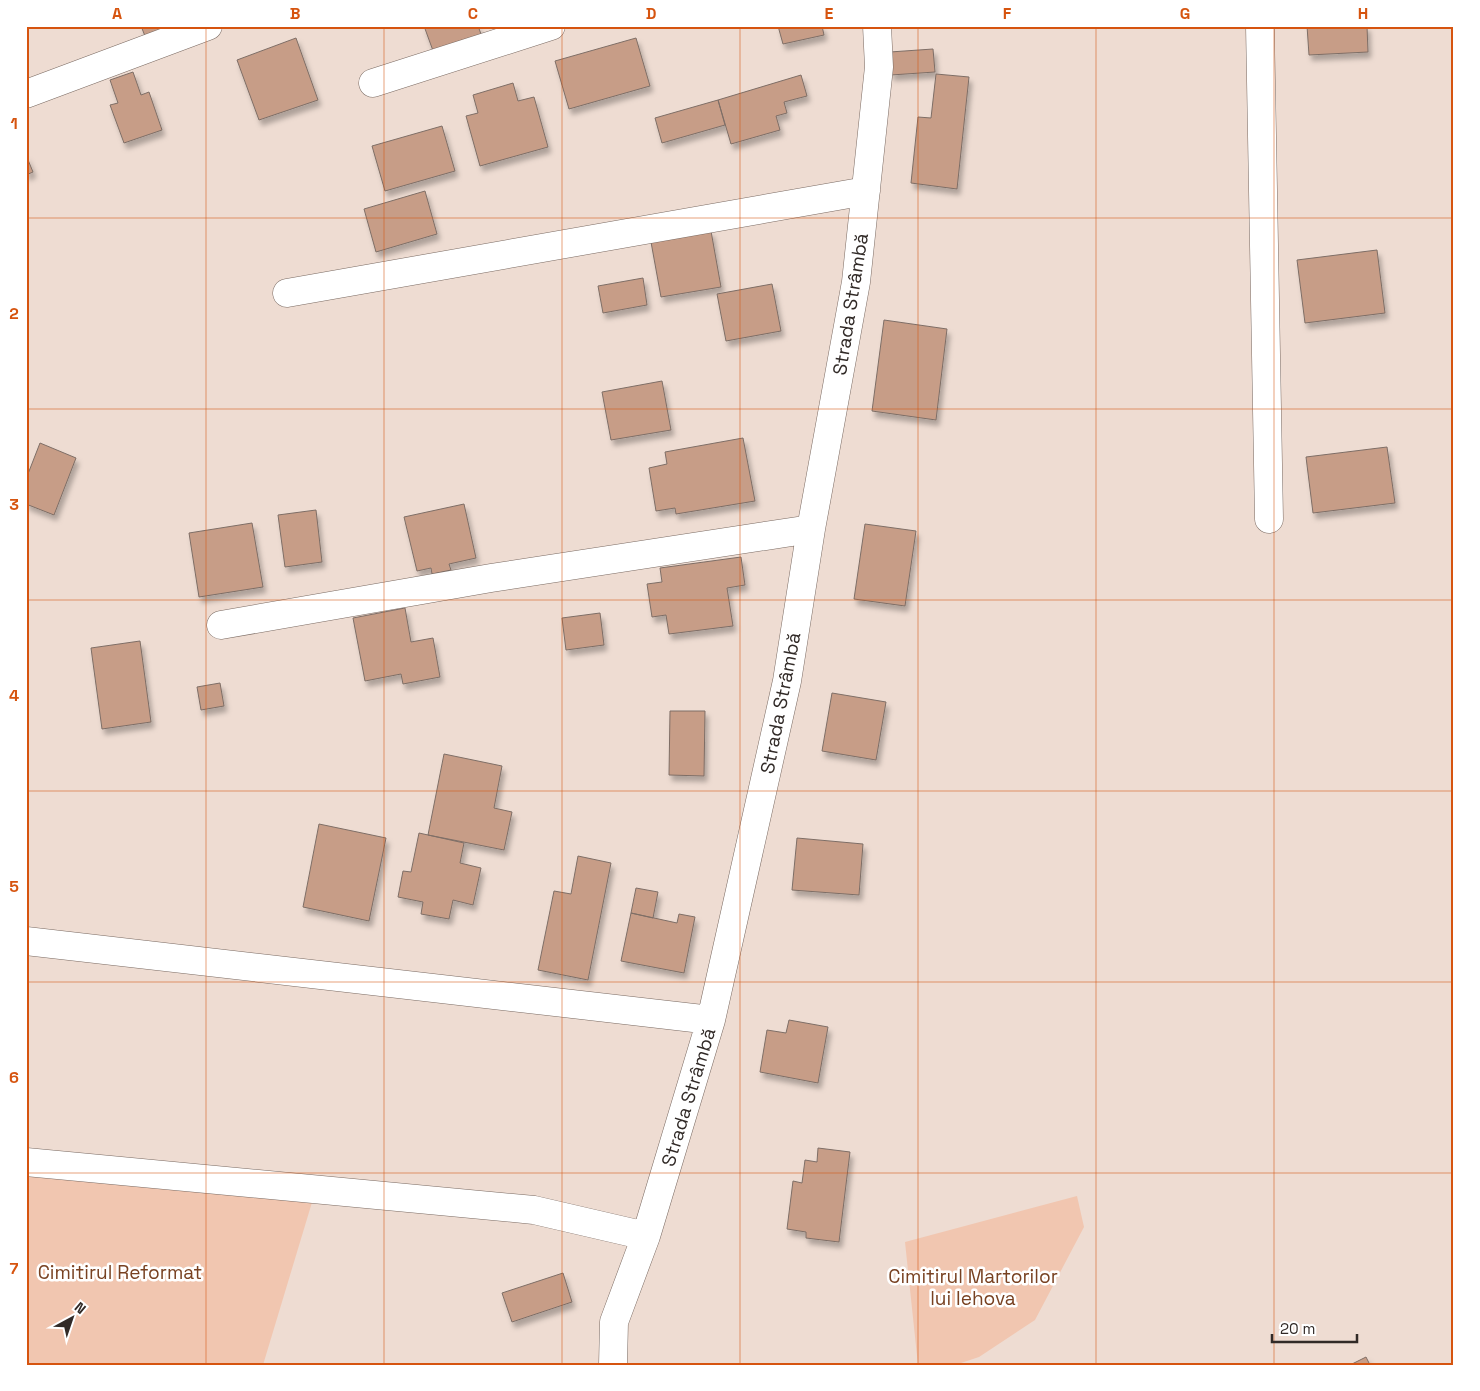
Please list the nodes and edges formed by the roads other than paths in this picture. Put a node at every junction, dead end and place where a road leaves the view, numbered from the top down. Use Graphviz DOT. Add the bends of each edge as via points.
graph roads {
  1 [pos="208,26"];
  2 [pos="552,26"];
  3 [pos="877,26"];
  4 [pos="1260,26"];
  5 [pos="373,83"];
  6 [pos="26,94"];
  7 [pos="866,191"];
  8 [pos="287,293"];
  9 [pos="1269,519"];
  10 [pos="811,529"];
  11 [pos="220,625"];
  12 [pos="26,941"];
  13 [pos="711,1020"];
  14 [pos="26,1162"];
  15 [pos="646,1236"];
  16 [pos="613,1365"];
  1 -- 6 [label="street"];
  2 -- 5 [label="street"];
  3 -- 7 [label="street, Strada Strâmbă" via="879,67"];
  4 -- 9 [label="street"];
  7 -- 8 [label="street"];
  7 -- 10 [label="street, Strada Strâmbă" via="856,282"];
  10 -- 11 [label="street" via="491,578"];
  10 -- 13 [label="street, Strada Strâmbă" via="787,680"];
  12 -- 13 [label="street"];
  13 -- 15 [label="street, Strada Strâmbă"];
  14 -- 15 [label="street" via="534,1210"];
  15 -- 16 [label="street, Strada Strâmbă" via="614,1322"];
}
